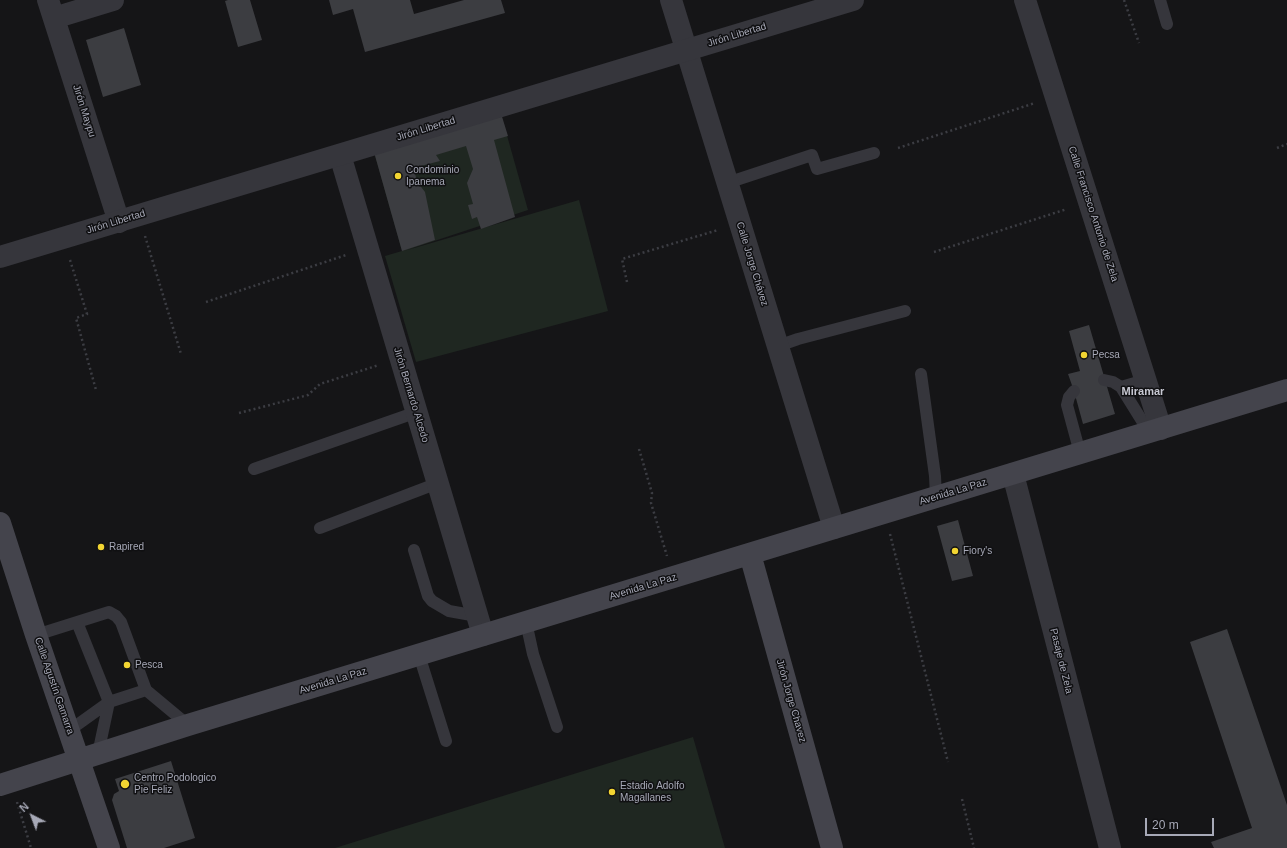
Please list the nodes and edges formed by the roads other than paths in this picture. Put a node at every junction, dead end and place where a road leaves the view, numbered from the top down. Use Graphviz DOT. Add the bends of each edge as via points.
graph roads {
  1 [pos="113,0"];
  2 [pos="671,0"];
  3 [pos="853,0"];
  4 [pos="1025,0"];
  5 [pos="1160,0"];
  6 [pos="51,9"];
  7 [pos="1168,24"];
  8 [pos="686,50"];
  9 [pos="874,153"];
  10 [pos="340,155"];
  11 [pos="727,183"];
  12 [pos="129,219"];
  13 [pos="0,258"];
  14 [pos="905,311"];
  15 [pos="778,346"];
  16 [pos="921,374"];
  17 [pos="1104,380"];
  18 [pos="1145,380"];
  19 [pos="1121,387"];
  20 [pos="1074,390"];
  21 [pos="1287,390"];
  22 [pos="417,412"];
  23 [pos="1154,430"];
  24 [pos="1080,453"];
  25 [pos="254,469"];
  26 [pos="1013,474"];
  27 [pos="438,483"];
  28 [pos="936,497"];
  29 [pos="0,523"];
  30 [pos="320,528"];
  31 [pos="834,528"];
  32 [pos="414,550"];
  33 [pos="750,554"];
  34 [pos="77,622"];
  35 [pos="526,622"];
  36 [pos="480,626"];
  37 [pos="36,635"];
  38 [pos="419,655"];
  39 [pos="146,690"];
  40 [pos="109,702"];
  41 [pos="188,725"];
  42 [pos="557,727"];
  43 [pos="70,730"];
  44 [pos="446,741"];
  45 [pos="89,757"];
  46 [pos="6,784"];
  47 [pos="109,848"];
  48 [pos="832,848"];
  49 [pos="1110,848"];
  1 -- 6 [label="street"];
  2 -- 8 [label="street, Calle Jorge Chávez"];
  3 -- 8 [label="street, Jirón Libertad"];
  4 -- 18 [label="street, Calle Francisco Antonio de Zela"];
  5 -- 7 [label="lane"];
  6 -- 12 [label="street, Jirón Maypu"];
  8 -- 10 [label="street, Jirón Libertad"];
  8 -- 11 [label="street, Calle Jorge Chávez"];
  9 -- 11 [label="lane" via="818,169 812,155"];
  10 -- 12 [label="street, Jirón Libertad"];
  10 -- 22 [label="street, Jirón Bernardo Alcedo"];
  11 -- 15 [label="street, Calle Jorge Chávez"];
  12 -- 13 [label="street, Jirón Libertad"];
  14 -- 15 [label="lane"];
  15 -- 31 [label="street, Calle Jorge Chávez"];
  16 -- 28 [label="lane"];
  17 -- 19 [label="lane"];
  18 -- 19 [label="lane"];
  18 -- 23 [label="street, Calle Francisco Antonio de Zela"];
  19 -- 23 [label="lane"];
  20 -- 24 [label="lane" via="1067,405"];
  21 -- 23 [label="main road, Avenida La Paz"];
  22 -- 25 [label="lane"];
  22 -- 27 [label="street, Jirón Bernardo Alcedo"];
  23 -- 24 [label="main road, Avenida La Paz"];
  24 -- 26 [label="main road, Avenida La Paz"];
  26 -- 28 [label="main road, Avenida La Paz"];
  26 -- 49 [label="street, Pasaje de Zela"];
  27 -- 30 [label="lane"];
  27 -- 36 [label="street, Jirón Bernardo Alcedo"];
  28 -- 31 [label="main road, Avenida La Paz"];
  29 -- 37 [label="main road, Calle Agustín Gamarra"];
  31 -- 33 [label="main road, Avenida La Paz"];
  32 -- 36 [label="lane" via="428,596 432,601"];
  33 -- 35 [label="main road, Avenida La Paz"];
  33 -- 48 [label="main road, Jirón Jorge Chavez"];
  34 -- 37 [label="lane"];
  34 -- 39 [label="lane" via="109,612 116,616 121,622"];
  34 -- 40 [label="lane"];
  35 -- 36 [label="main road, Avenida La Paz"];
  35 -- 42 [label="lane" via="533,654"];
  36 -- 38 [label="main road, Avenida La Paz"];
  37 -- 43 [label="main road, Calle Agustín Gamarra"];
  38 -- 41 [label="main road, Avenida La Paz"];
  38 -- 44 [label="lane"];
  39 -- 40 [label="lane"];
  39 -- 41 [label="lane"];
  40 -- 43 [label="lane"];
  40 -- 45 [label="lane"];
  41 -- 45 [label="main road, Avenida La Paz"];
  43 -- 45 [label="main road, Calle Agustín Gamarra"];
  45 -- 46 [label="main road, Avenida La Paz"];
  45 -- 47 [label="main road, Calle Agustín Gamarra"];
}
